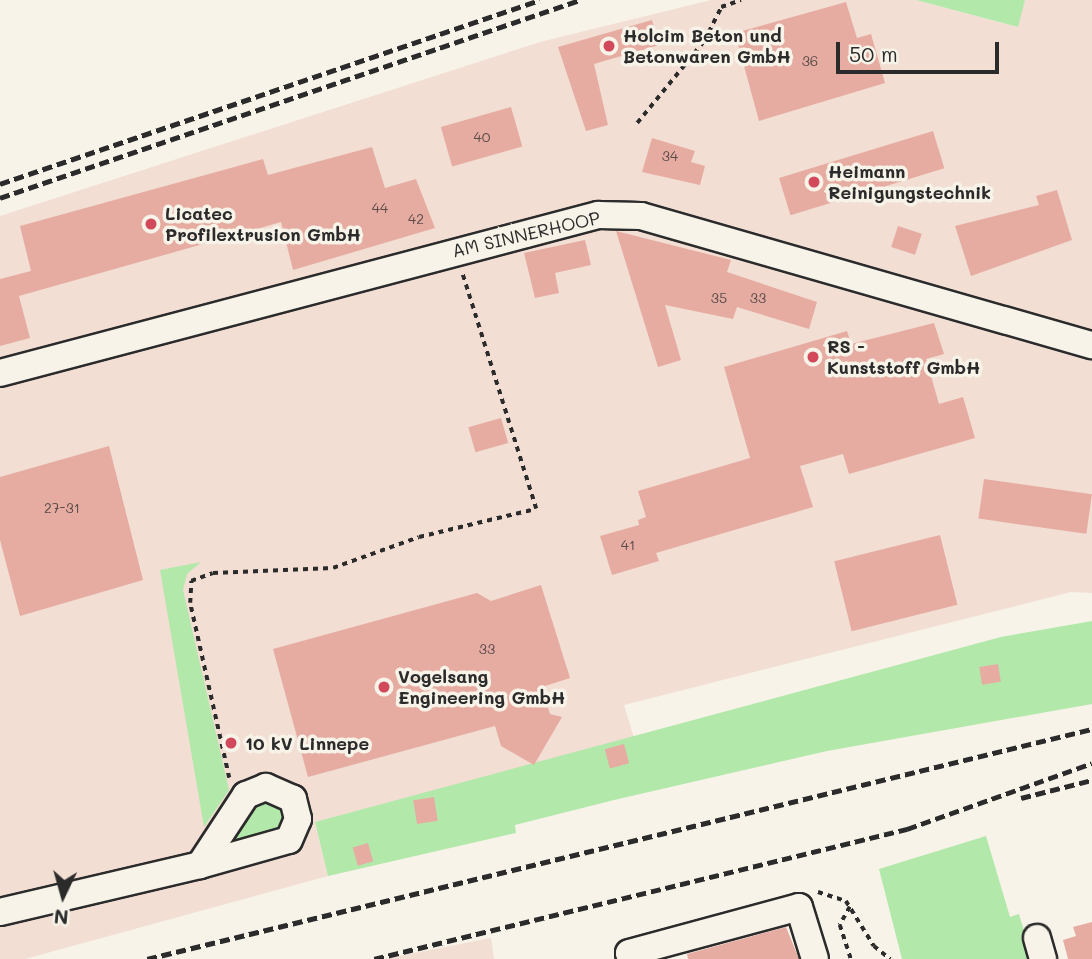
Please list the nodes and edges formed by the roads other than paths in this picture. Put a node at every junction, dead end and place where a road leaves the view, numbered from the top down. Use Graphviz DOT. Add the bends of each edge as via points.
graph roads {
  1 [pos="1092,345"];
  2 [pos="0,373"];
  3 [pos="200,864"];
  4 [pos="0,912"];
  5 [pos="630,956"];
  6 [pos="815,959"];
  1 -- 2 [label="street, AM SINNERHOOP" via="641,216 598,215"];
  3 -- 3 [label="street" via="289,840 296,830 298,810 277,788 254,790 236,807"];
  3 -- 4 [label="street"];
  5 -- 6 [label="street" via="806,899"];
}
